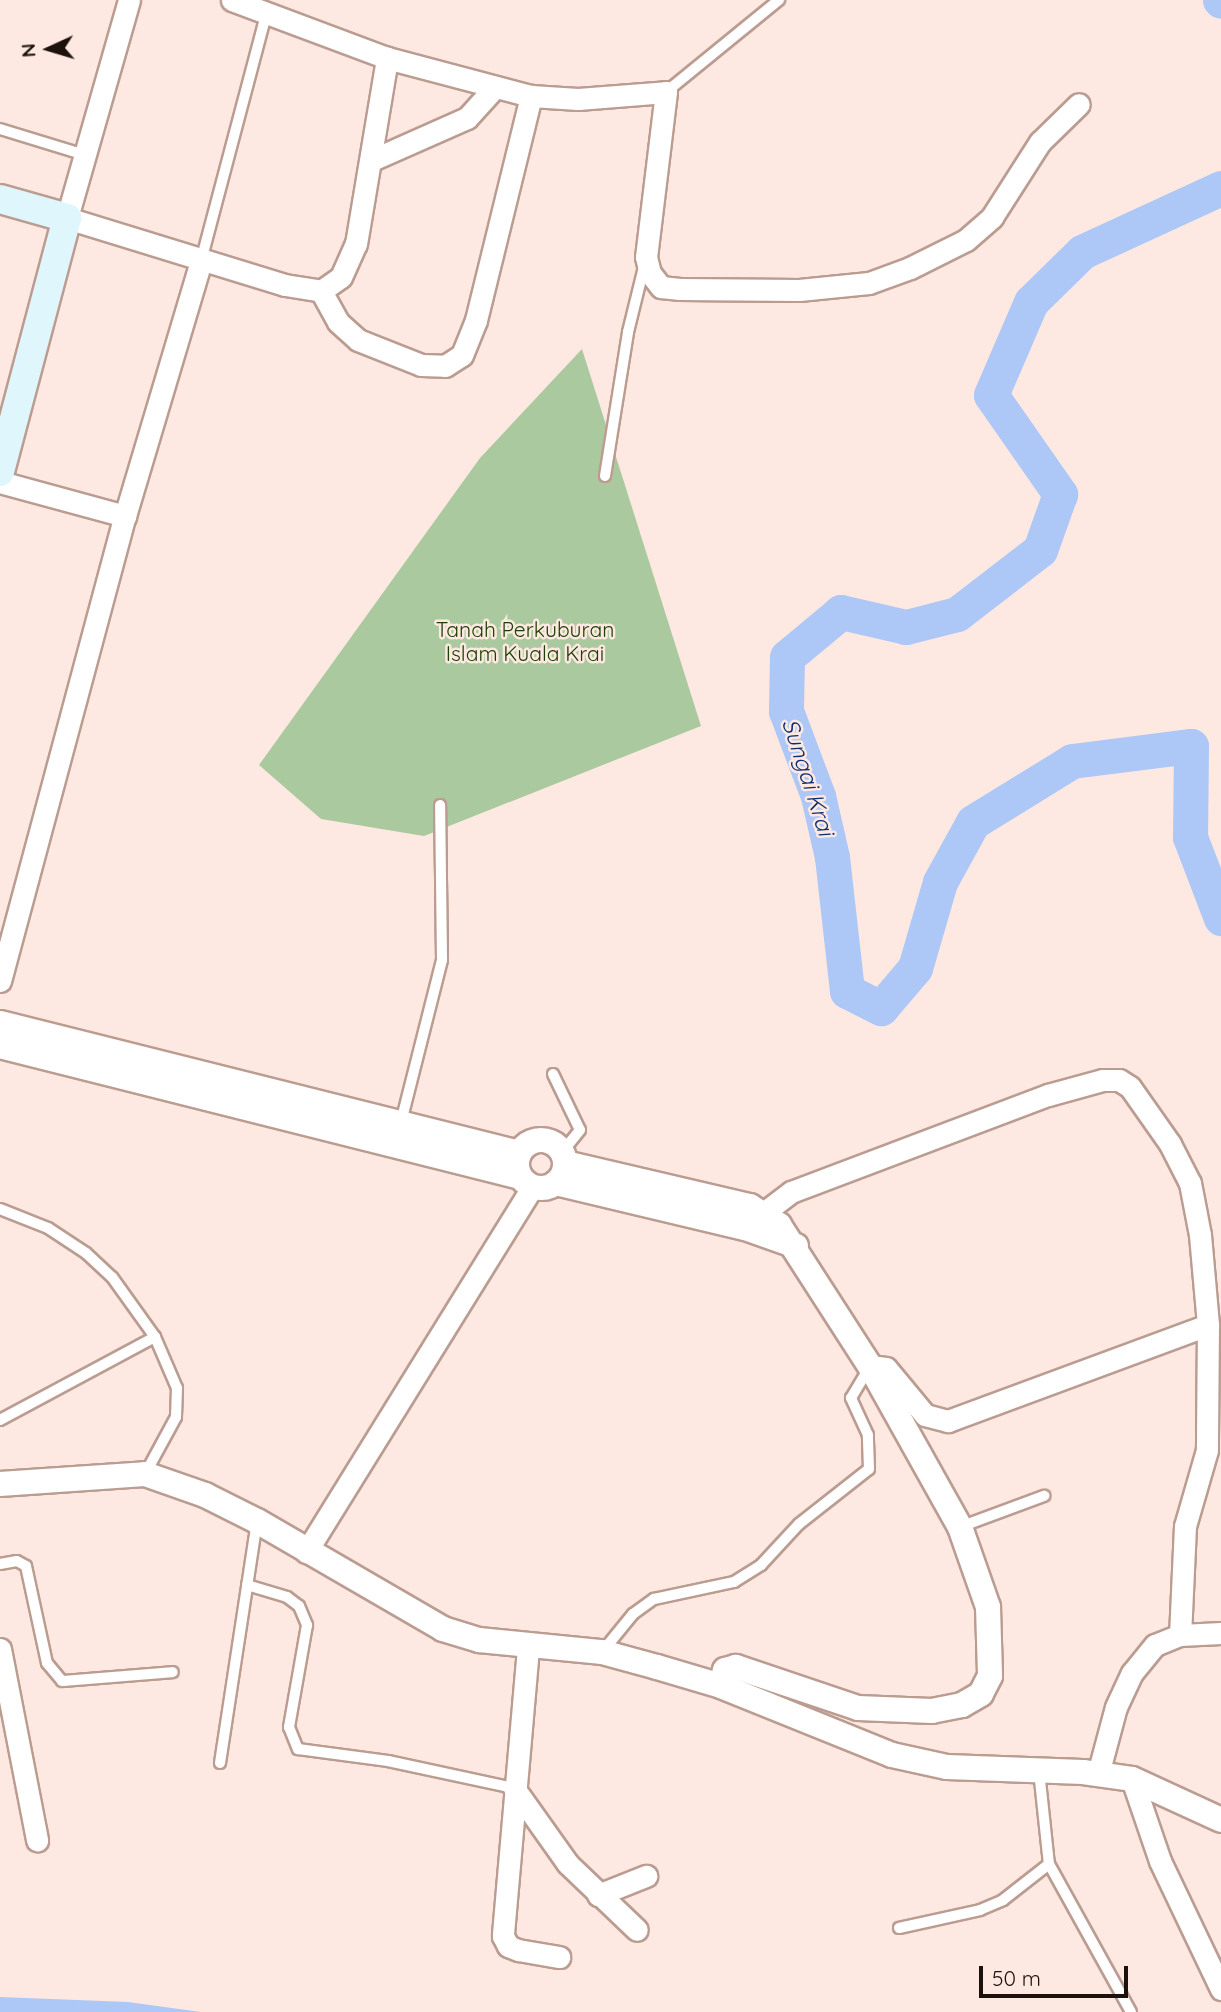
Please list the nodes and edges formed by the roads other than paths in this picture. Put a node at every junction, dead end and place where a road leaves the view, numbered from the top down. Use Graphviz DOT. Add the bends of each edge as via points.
graph roads {
  1 [pos="129,0"];
  2 [pos="232,0"];
  3 [pos="779,0"];
  4 [pos="267,11"];
  5 [pos="387,58"];
  6 [pos="495,87"];
  7 [pos="666,92"];
  8 [pos="531,96"];
  9 [pos="1079,104"];
  10 [pos="0,129"];
  11 [pos="85,155"];
  12 [pos="372,160"];
  13 [pos="0,199"];
  14 [pos="67,218"];
  15 [pos="646,257"];
  16 [pos="201,261"];
  17 [pos="321,291"];
  18 [pos="0,472"];
  19 [pos="604,476"];
  20 [pos="0,482"];
  21 [pos="125,516"];
  22 [pos="440,805"];
  23 [pos="0,981"];
  24 [pos="0,1023"];
  25 [pos="0,1046"];
  26 [pos="553,1074"];
  27 [pos="398,1135"];
  28 [pos="542,1169"];
  29 [pos="0,1209"];
  30 [pos="754,1220"];
  31 [pos="1208,1325"];
  32 [pos="155,1337"];
  33 [pos="870,1366"];
  34 [pos="0,1420"];
  35 [pos="145,1474"];
  36 [pos="0,1484"];
  37 [pos="1044,1496"];
  38 [pos="257,1521"];
  39 [pos="960,1527"];
  40 [pos="306,1552"];
  41 [pos="0,1564"];
  42 [pos="247,1585"];
  43 [pos="1221,1633"];
  44 [pos="1180,1635"];
  45 [pos="528,1648"];
  46 [pos="0,1649"];
  47 [pos="602,1653"];
  48 [pos="173,1672"];
  49 [pos="721,1686"];
  50 [pos="220,1763"];
  51 [pos="1039,1770"];
  52 [pos="1098,1774"];
  53 [pos="1132,1779"];
  54 [pos="514,1788"];
  55 [pos="1221,1820"];
  56 [pos="37,1840"];
  57 [pos="1049,1864"];
  58 [pos="646,1876"];
  59 [pos="598,1895"];
  60 [pos="899,1928"];
  61 [pos="637,1930"];
  62 [pos="559,1957"];
  63 [pos="1221,1989"];
  64 [pos="1131,2012"];
  1 -- 11 [label="street"];
  2 -- 4 [label="street"];
  3 -- 7 [label="lane"];
  4 -- 5 [label="street"];
  4 -- 16 [label="lane"];
  5 -- 6 [label="street"];
  5 -- 12 [label="street"];
  6 -- 8 [label="street"];
  6 -- 12 [label="street" via="467,118"];
  7 -- 8 [label="street" via="579,99"];
  7 -- 15 [label="street"];
  8 -- 17 [label="street" via="475,320 462,355 445,366 421,365 358,340 338,322"];
  9 -- 15 [label="street" via="1040,142 992,217 966,240 869,283 799,290 661,287 650,273"];
  10 -- 11 [label="lane"];
  11 -- 14 [label="street"];
  12 -- 17 [label="street" via="356,244 341,277"];
  13 -- 14 [label="main road"];
  14 -- 16 [label="street"];
  14 -- 18 [label="main road"];
  15 -- 19 [label="lane" via="628,331"];
  16 -- 17 [label="street"];
  16 -- 21 [label="street"];
  20 -- 21 [label="street"];
  21 -- 23 [label="street"];
  22 -- 27 [label="lane" via="442,960"];
  24 -- 27 [label="street"];
  25 -- 27 [label="street"];
  26 -- 28 [label="lane" via="580,1130"];
  27 -- 28 [label="street"];
  28 -- 30 [label="street"];
  28 -- 40 [label="street"];
  29 -- 32 [label="lane" via="48,1227 86,1253 112,1277"];
  30 -- 31 [label="street" via="791,1192 1048,1095 1119,1080 1130,1087 1170,1144 1190,1183"];
  30 -- 33 [label="street" via="796,1247"];
  31 -- 33 [label="street" via="948,1421 925,1415 886,1368"];
  31 -- 44 [label="street" via="1207,1450 1185,1526"];
  32 -- 34 [label="lane"];
  32 -- 35 [label="lane" via="177,1388 176,1417"];
  33 -- 39 [label="street"];
  33 -- 47 [label="lane" via="850,1398 868,1436 869,1469 799,1524 761,1565 734,1582 654,1599 633,1614"];
  35 -- 36 [label="street"];
  35 -- 38 [label="street" via="205,1495"];
  37 -- 39 [label="lane"];
  38 -- 40 [label="street"];
  38 -- 42 [label="lane"];
  39 -- 49 [label="street" via="988,1607 990,1676 981,1693 962,1705 932,1712 858,1708 730,1667 722,1675"];
  40 -- 45 [label="street" via="443,1629"];
  41 -- 48 [label="lane" via="17,1561 26,1566 47,1663 62,1681"];
  42 -- 50 [label="lane"];
  42 -- 54 [label="lane" via="287,1597 299,1606 307,1625 289,1727 298,1749 388,1761"];
  43 -- 44 [label="street"];
  44 -- 52 [label="street" via="1155,1645 1132,1673 1116,1707"];
  45 -- 47 [label="street"];
  45 -- 54 [label="street" via="527,1699"];
  46 -- 56 [label="street"];
  47 -- 49 [label="street"];
  49 -- 51 [label="street" via="892,1755 947,1767"];
  51 -- 52 [label="street"];
  51 -- 57 [label="lane"];
  52 -- 53 [label="street"];
  53 -- 55 [label="street"];
  53 -- 63 [label="street" via="1160,1861"];
  54 -- 59 [label="street" via="568,1864"];
  54 -- 62 [label="street" via="504,1942 517,1950"];
  57 -- 60 [label="lane" via="1003,1900 980,1910"];
  57 -- 64 [label="lane"];
  58 -- 59 [label="street"];
  59 -- 61 [label="street"];
}
